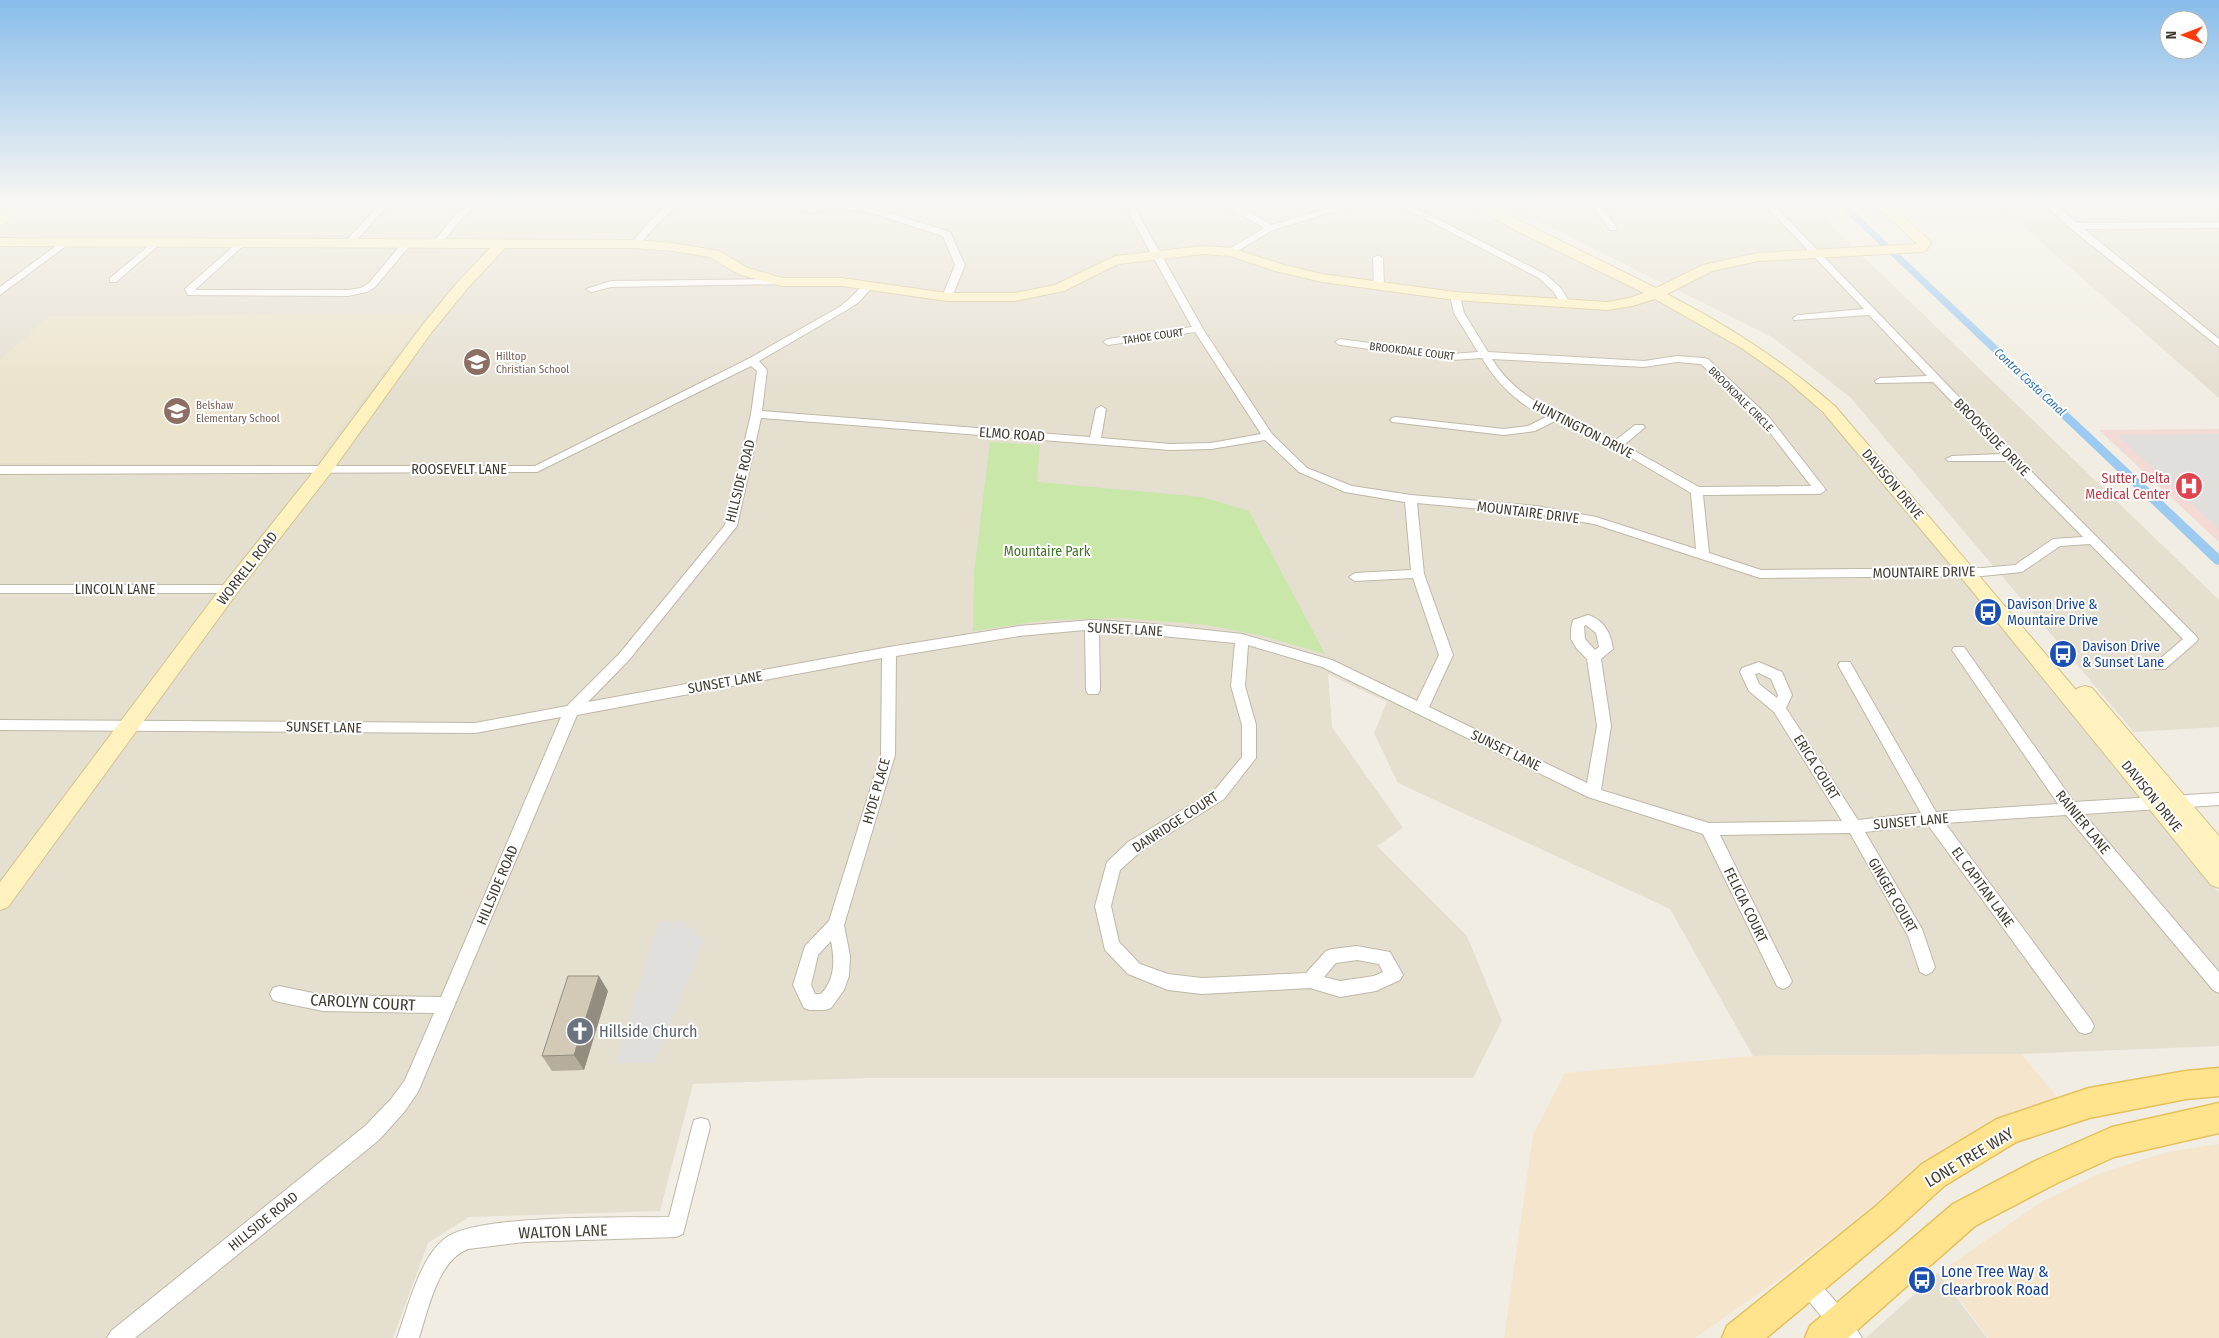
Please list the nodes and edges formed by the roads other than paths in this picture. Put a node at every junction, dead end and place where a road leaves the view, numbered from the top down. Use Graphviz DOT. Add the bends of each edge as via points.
graph roads {
  1 [pos="35,265"];
  2 [pos="130,265"];
  3 [pos="216,265"];
  4 [pos="388,265"];
  5 [pos="481,265"];
  6 [pos="734,265"];
  7 [pos="960,265"];
  8 [pos="1104,265"];
  9 [pos="1163,265"];
  10 [pos="1272,265"];
  11 [pos="1379,265"];
  12 [pos="1521,265"];
  13 [pos="1605,265"];
  14 [pos="1720,265"];
  15 [pos="1826,265"];
  16 [pos="2122,265"];
  17 [pos="113,280"];
  18 [pos="781,282"];
  19 [pos="869,285"];
  20 [pos="1380,286"];
  21 [pos="592,289"];
  22 [pos="0,292"];
  23 [pos="1659,292"];
  24 [pos="1455,296"];
  25 [pos="947,297"];
  26 [pos="1565,303"];
  27 [pos="1871,312"];
  28 [pos="1798,318"];
  29 [pos="1198,330"];
  30 [pos="1108,342"];
  31 [pos="1340,342"];
  32 [pos="2219,344"];
  33 [pos="1484,355"];
  34 [pos="752,361"];
  35 [pos="1936,379"];
  36 [pos="1880,381"];
  37 [pos="1101,409"];
  38 [pos="756,414"];
  39 [pos="1554,418"];
  40 [pos="1396,420"];
  41 [pos="1639,427"];
  42 [pos="1268,436"];
  43 [pos="1095,440"];
  44 [pos="1617,445"];
  45 [pos="2011,457"];
  46 [pos="1952,459"];
  47 [pos="0,470"];
  48 [pos="324,470"];
  49 [pos="1697,491"];
  50 [pos="1411,499"];
  51 [pos="2092,540"];
  52 [pos="1703,555"];
  53 [pos="1975,572"];
  54 [pos="1418,574"];
  55 [pos="1355,577"];
  56 [pos="0,589"];
  57 [pos="230,589"];
  58 [pos="1092,625"];
  59 [pos="1242,639"];
  60 [pos="1959,650"];
  61 [pos="889,652"];
  62 [pos="1594,656"];
  63 [pos="1845,665"];
  64 [pos="2160,666"];
  65 [pos="1093,690"];
  66 [pos="1420,708"];
  67 [pos="1779,708"];
  68 [pos="571,711"];
  69 [pos="0,725"];
  70 [pos="129,725"];
  71 [pos="1593,793"];
  72 [pos="2219,800"];
  73 [pos="2177,802"];
  74 [pos="2158,803"];
  75 [pos="2071,810"];
  76 [pos="1932,818"];
  77 [pos="1854,826"];
  78 [pos="1709,829"];
  79 [pos="2219,852"];
  80 [pos="2219,878"];
  81 [pos="0,900"];
  82 [pos="836,925"];
  83 [pos="1926,967"];
  84 [pos="1310,980"];
  85 [pos="1783,981"];
  86 [pos="2219,985"];
  87 [pos="279,994"];
  88 [pos="447,1005"];
  89 [pos="2085,1026"];
  90 [pos="2219,1082"];
  91 [pos="2219,1118"];
  92 [pos="701,1127"];
  93 [pos="1806,1282"];
  94 [pos="1838,1333"];
  95 [pos="118,1338"];
  96 [pos="408,1338"];
  97 [pos="1739,1338"];
  1 -- 22 [label="street"];
  2 -- 17 [label="street"];
  3 -- 4 [label="street" via="190,289 191,293 348,293 364,290"];
  5 -- 48 [label="street, WORRELL ROAD" via="426,330"];
  6 -- 18 [label="street"];
  7 -- 25 [label="street"];
  8 -- 25 [label="street" via="1059,288 1016,296"];
  9 -- 29 [label="street, MOUNTAIRE DRIVE"];
  10 -- 20 [label="street" via="1322,278"];
  11 -- 20 [label="street"];
  12 -- 26 [label="street" via="1542,276 1557,289"];
  13 -- 23 [label="street, DAVISON DRIVE"];
  14 -- 23 [label="street"];
  15 -- 27 [label="street, BROOKSIDE DRIVE"];
  16 -- 32 [label="street"];
  18 -- 19 [label="street"];
  18 -- 21 [label="street" via="611,284"];
  19 -- 25 [label="street"];
  19 -- 34 [label="street, ROOSEVELT LANE" via="844,308"];
  20 -- 24 [label="street"];
  23 -- 26 [label="street" via="1632,302 1607,306"];
  23 -- 53 [label="street, DAVISON DRIVE" via="1732,333 1814,394"];
  24 -- 26 [label="street"];
  24 -- 33 [label="street, HUNTINGTON DRIVE" via="1458,313"];
  27 -- 28 [label="street"];
  27 -- 35 [label="street, BROOKSIDE DRIVE"];
  29 -- 30 [label="street, TAHOE COURT"];
  29 -- 42 [label="street, MOUNTAIRE DRIVE"];
  31 -- 33 [label="street, BROOKDALE COURT" via="1452,357"];
  33 -- 39 [label="street, HUNTINGTON DRIVE" via="1499,378 1534,407"];
  33 -- 49 [label="street, BROOKDALE CIRCLE" via="1644,364 1677,359 1704,362 1764,419 1820,490"];
  34 -- 38 [label="street, HILLSIDE ROAD" via="762,370"];
  34 -- 48 [label="street, ROOSEVELT LANE" via="537,469"];
  35 -- 36 [label="street"];
  35 -- 45 [label="street, BROOKSIDE DRIVE"];
  37 -- 43 [label="street"];
  38 -- 43 [label="street, ELMO ROAD"];
  38 -- 68 [label="street, HILLSIDE ROAD" via="731,526 624,657"];
  39 -- 40 [label="street" via="1531,429 1504,432"];
  39 -- 44 [label="street, HUNTINGTON DRIVE"];
  41 -- 44 [label="street"];
  42 -- 43 [label="street, ELMO ROAD" via="1211,446"];
  42 -- 50 [label="street, MOUNTAIRE DRIVE" via="1303,470 1349,489"];
  44 -- 49 [label="street, HUNTINGTON DRIVE"];
  45 -- 46 [label="street"];
  45 -- 51 [label="street, BROOKSIDE DRIVE"];
  47 -- 48 [label="street, ROOSEVELT LANE"];
  48 -- 57 [label="street, WORRELL ROAD"];
  49 -- 52 [label="street"];
  50 -- 52 [label="street, MOUNTAIRE DRIVE" via="1570,516 1596,521"];
  50 -- 54 [label="street"];
  51 -- 53 [label="street, MOUNTAIRE DRIVE" via="2057,542 2018,569"];
  51 -- 64 [label="street, BROOKSIDE DRIVE" via="2191,639"];
  52 -- 53 [label="street, MOUNTAIRE DRIVE" via="1760,574"];
  53 -- 73 [label="street, DAVISON DRIVE"];
  53 -- 74 [label="street, DAVISON DRIVE"];
  54 -- 55 [label="street"];
  54 -- 66 [label="street" via="1446,655"];
  56 -- 57 [label="street, LINCOLN LANE"];
  57 -- 70 [label="street, WORRELL ROAD"];
  58 -- 59 [label="street, SUNSET LANE"];
  58 -- 61 [label="street, SUNSET LANE" via="1019,631"];
  58 -- 65 [label="street"];
  59 -- 66 [label="street, SUNSET LANE" via="1327,664"];
  59 -- 84 [label="street, DANRIDGE COURT" via="1238,686 1248,725 1249,758 1219,795 1134,847 1113,867 1102,906 1111,945 1134,968 1168,982 1202,986"];
  60 -- 75 [label="street, RAINIER LANE"];
  61 -- 68 [label="street, SUNSET LANE"];
  61 -- 82 [label="street, HYDE PLACE" via="888,755"];
  62 -- 71 [label="street" via="1604,726"];
  63 -- 76 [label="street, EL CAPITAN LANE"];
  66 -- 71 [label="street, SUNSET LANE"];
  67 -- 77 [label="street, ERICA COURT"];
  68 -- 70 [label="street, SUNSET LANE" via="475,728"];
  68 -- 88 [label="street, HILLSIDE ROAD"];
  69 -- 70 [label="street, SUNSET LANE"];
  70 -- 81 [label="street, WORRELL ROAD"];
  71 -- 78 [label="street, SUNSET LANE"];
  72 -- 73 [label="street, SUNSET LANE"];
  73 -- 74 [label="street, SUNSET LANE"];
  73 -- 79 [label="street, DAVISON DRIVE"];
  74 -- 75 [label="street, SUNSET LANE"];
  74 -- 80 [label="street, DAVISON DRIVE"];
  75 -- 76 [label="street, SUNSET LANE"];
  75 -- 86 [label="street, RAINIER LANE"];
  76 -- 77 [label="street, SUNSET LANE"];
  76 -- 89 [label="street, EL CAPITAN LANE"];
  77 -- 78 [label="street, SUNSET LANE"];
  77 -- 83 [label="street, GINGER COURT" via="1916,934"];
  78 -- 85 [label="street, FELICIA COURT"];
  87 -- 88 [label="street, CAROLYN COURT" via="323,1003"];
  88 -- 95 [label="street, HILLSIDE ROAD" via="412,1086 372,1132"];
  90 -- 93 [label="main road, LONE TREE WAY" via="2089,1103 2008,1130 1933,1175"];
  91 -- 94 [label="main road" via="2112,1142 1964,1215"];
  92 -- 96 [label="street, WALTON LANE" via="676,1227 492,1234 455,1243 433,1270"];
  93 -- 94 [label="street"];
  93 -- 97 [label="main road, LONE TREE WAY"];
}
